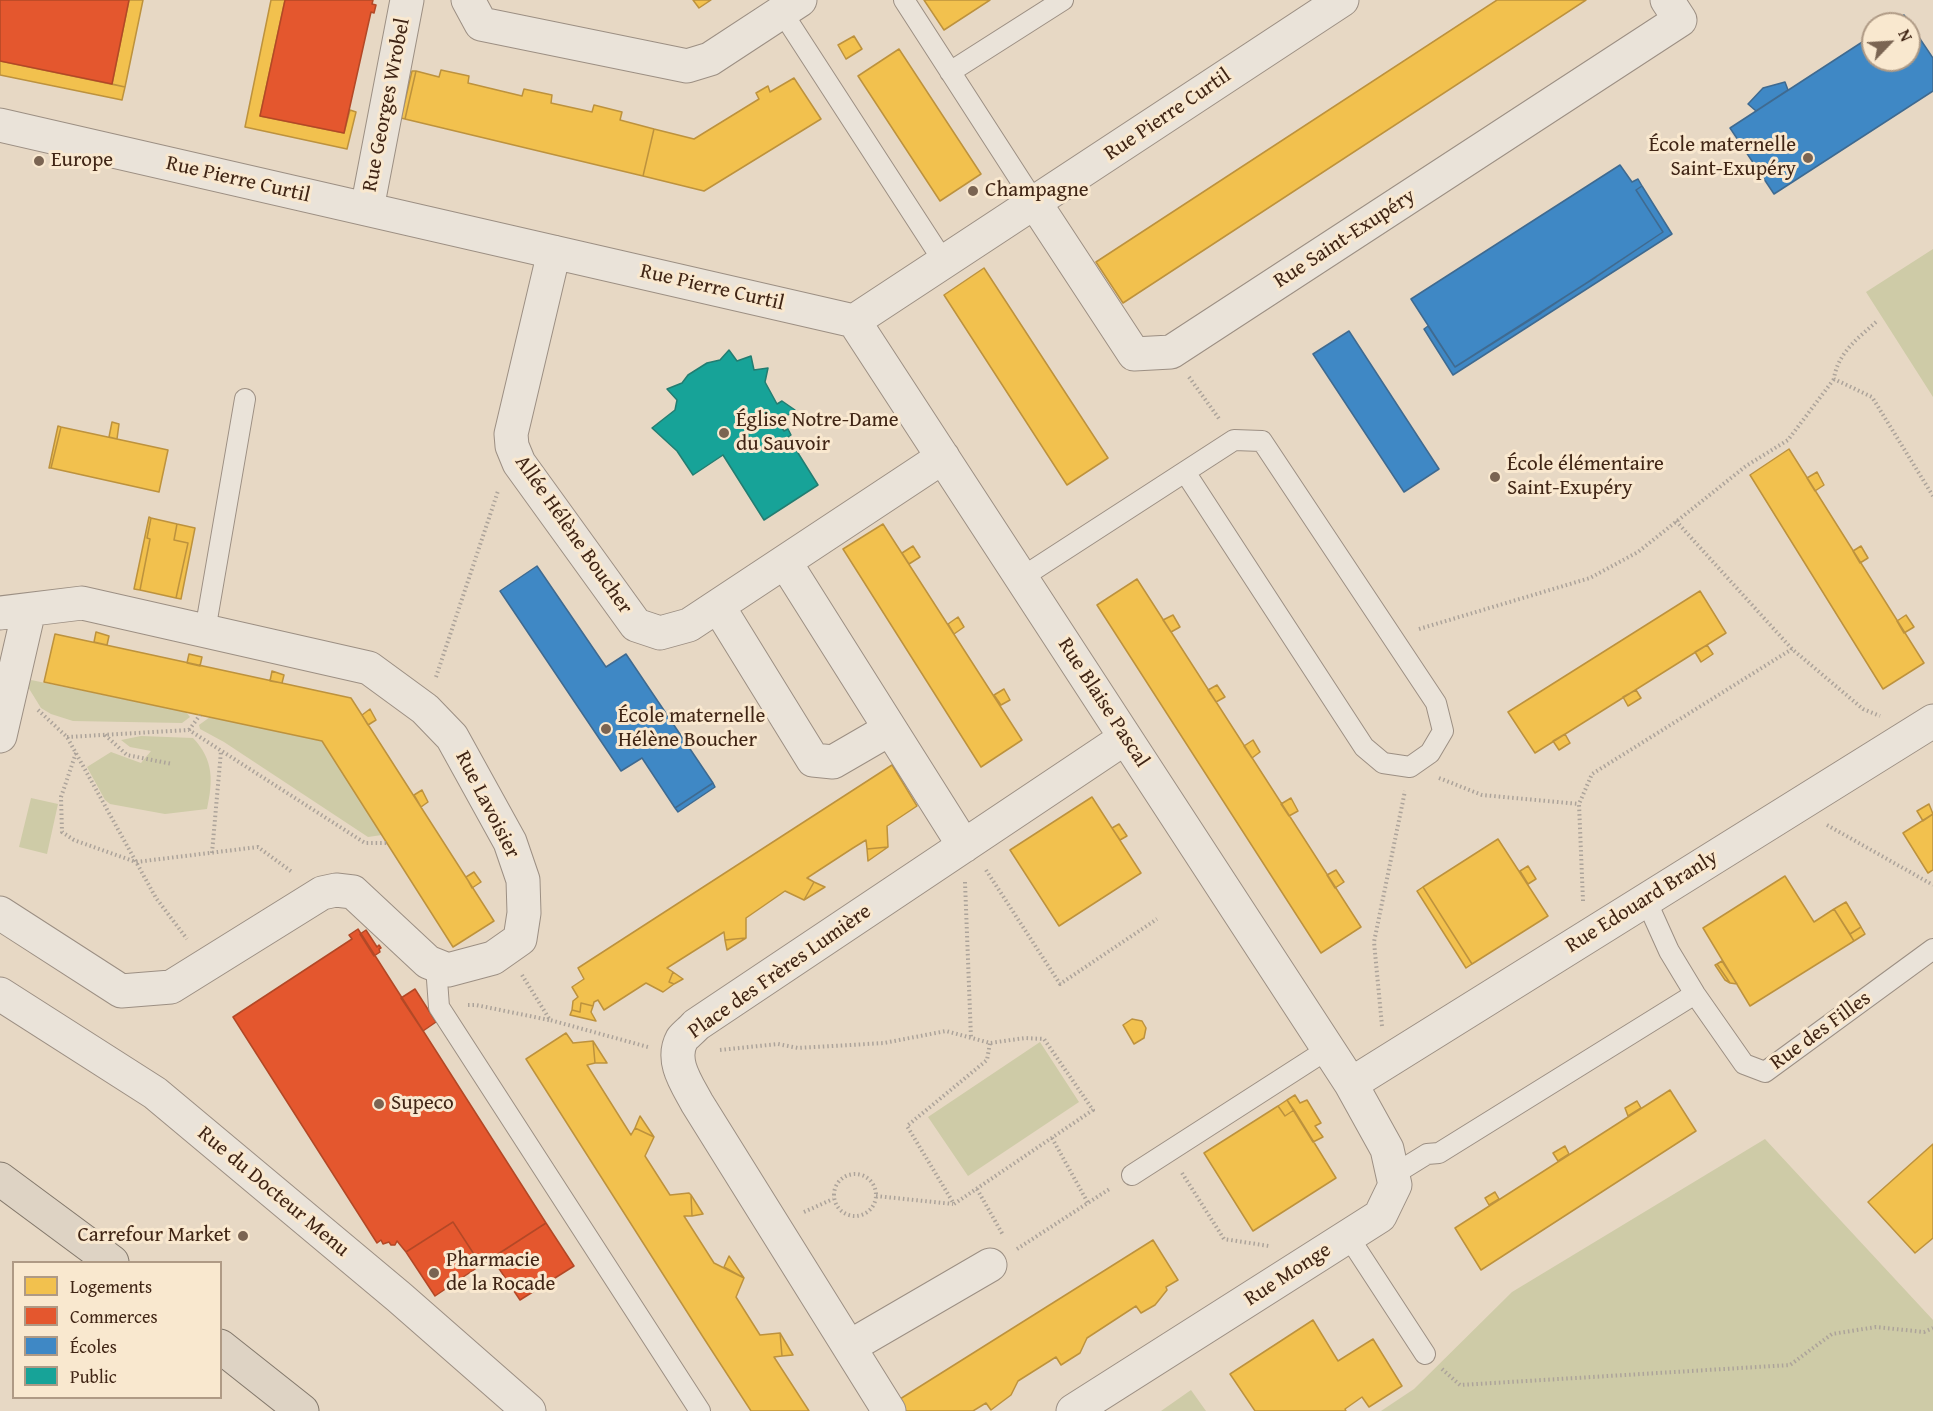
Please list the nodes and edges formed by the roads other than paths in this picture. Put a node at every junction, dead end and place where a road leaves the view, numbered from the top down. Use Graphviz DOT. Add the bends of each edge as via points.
graph roads {
  1 [pos="406,0"];
  2 [pos="468,0"];
  3 [pos="904,0"];
  4 [pos="1063,0"];
  5 [pos="1342,0"];
  6 [pos="1667,0"];
  7 [pos="791,6"];
  8 [pos="950,72"];
  9 [pos="0,125"];
  10 [pos="1035,203"];
  11 [pos="367,209"];
  12 [pos="554,252"];
  13 [pos="944,262"];
  14 [pos="854,321"];
  15 [pos="245,399"];
  16 [pos="943,457"];
  17 [pos="1185,472"];
  18 [pos="785,561"];
  19 [pos="1021,578"];
  20 [pos="718,606"];
  21 [pos="14,612"];
  22 [pos="205,631"];
  23 [pos="1925,726"];
  24 [pos="890,729"];
  25 [pos="0,736"];
  26 [pos="1125,738"];
  27 [pos="964,846"];
  28 [pos="1646,900"];
  29 [pos="0,913"];
  30 [pos="1933,949"];
  31 [pos="436,966"];
  32 [pos="0,994"];
  33 [pos="1695,994"];
  34 [pos="1328,1049"];
  35 [pos="1351,1084"];
  36 [pos="1132,1175"];
  37 [pos="1393,1175"];
  38 [pos="0,1179"];
  39 [pos="1348,1236"];
  40 [pos="1001,1259"];
  41 [pos="109,1261"];
  42 [pos="849,1347"];
  43 [pos="222,1348"];
  44 [pos="1425,1354"];
  45 [pos="302,1411"];
  46 [pos="529,1411"];
  47 [pos="700,1411"];
  48 [pos="889,1411"];
  49 [pos="1073,1411"];
  1 -- 11 [label="street, Rue Georges Wrobel"];
  2 -- 7 [label="street" via="481,24 687,66 710,59"];
  3 -- 8 [label="lane"];
  4 -- 8 [label="lane"];
  5 -- 10 [label="street, Rue Pierre Curtil"];
  6 -- 10 [label="street, Rue Saint-Exupéry" via="1680,20 1171,352 1134,354"];
  7 -- 13 [label="lane"];
  8 -- 10 [label="lane"];
  9 -- 11 [label="street, Rue Pierre Curtil"];
  10 -- 13 [label="street, Rue Pierre Curtil"];
  11 -- 12 [label="street, Rue Pierre Curtil"];
  12 -- 14 [label="street, Rue Pierre Curtil"];
  12 -- 20 [label="street, Allée Hélène Boucher" via="511,434 519,463 636,625 660,633 689,625"];
  13 -- 14 [label="street, Rue Pierre Curtil"];
  14 -- 16 [label="street, Rue Blaise Pascal"];
  15 -- 22 [label="lane"];
  16 -- 18 [label="street, Allée Hélène Boucher"];
  16 -- 19 [label="street, Rue Blaise Pascal"];
  17 -- 17 [label="lane" via="1365,747 1383,763 1410,767 1430,753 1443,731 1436,703 1262,441 1234,440"];
  17 -- 19 [label="lane"];
  18 -- 20 [label="street, Allée Hélène Boucher"];
  18 -- 24 [label="street"];
  19 -- 26 [label="street, Rue Blaise Pascal"];
  20 -- 24 [label="street" via="813,760 833,762"];
  21 -- 22 [label="street, Rue Lavoisier" via="82,603"];
  21 -- 25 [label="street, Rue Lavoisier" via="11,685"];
  22 -- 31 [label="street, Rue Lavoisier" via="369,668 425,709 452,737 510,842 523,880 524,913 520,939 493,958 448,970"];
  23 -- 28 [label="street, Rue Edouard Branly"];
  24 -- 27 [label="street"];
  26 -- 27 [label="street, Place des Frères Lumière"];
  26 -- 34 [label="street, Rue Blaise Pascal"];
  27 -- 42 [label="street, Place des Frères Lumière" via="696,1025 683,1039 677,1054 681,1072 697,1103"];
  28 -- 33 [label="lane, Rue des Filles"];
  28 -- 35 [label="street, Rue Edouard Branly"];
  29 -- 31 [label="street" via="122,991 171,987 322,894 336,890 353,892"];
  30 -- 33 [label="lane, Rue des Filles" via="1765,1072 1744,1064"];
  31 -- 47 [label="lane" via="439,1007"];
  32 -- 46 [label="street, Rue du Docteur Menu" via="155,1093"];
  33 -- 37 [label="lane" via="1439,1153 1427,1154"];
  34 -- 35 [label="street, Rue Blaise Pascal"];
  34 -- 36 [label="lane"];
  35 -- 37 [label="street, Rue Monge" via="1387,1149"];
  37 -- 39 [label="street, Rue Monge" via="1395,1185 1380,1216"];
  38 -- 41 [label="main road"];
  39 -- 44 [label="lane"];
  39 -- 49 [label="street, Rue Monge"];
  40 -- 42 [label="street"];
  42 -- 48 [label="street, Place des Frères Lumière"];
  43 -- 45 [label="main road"];
}
